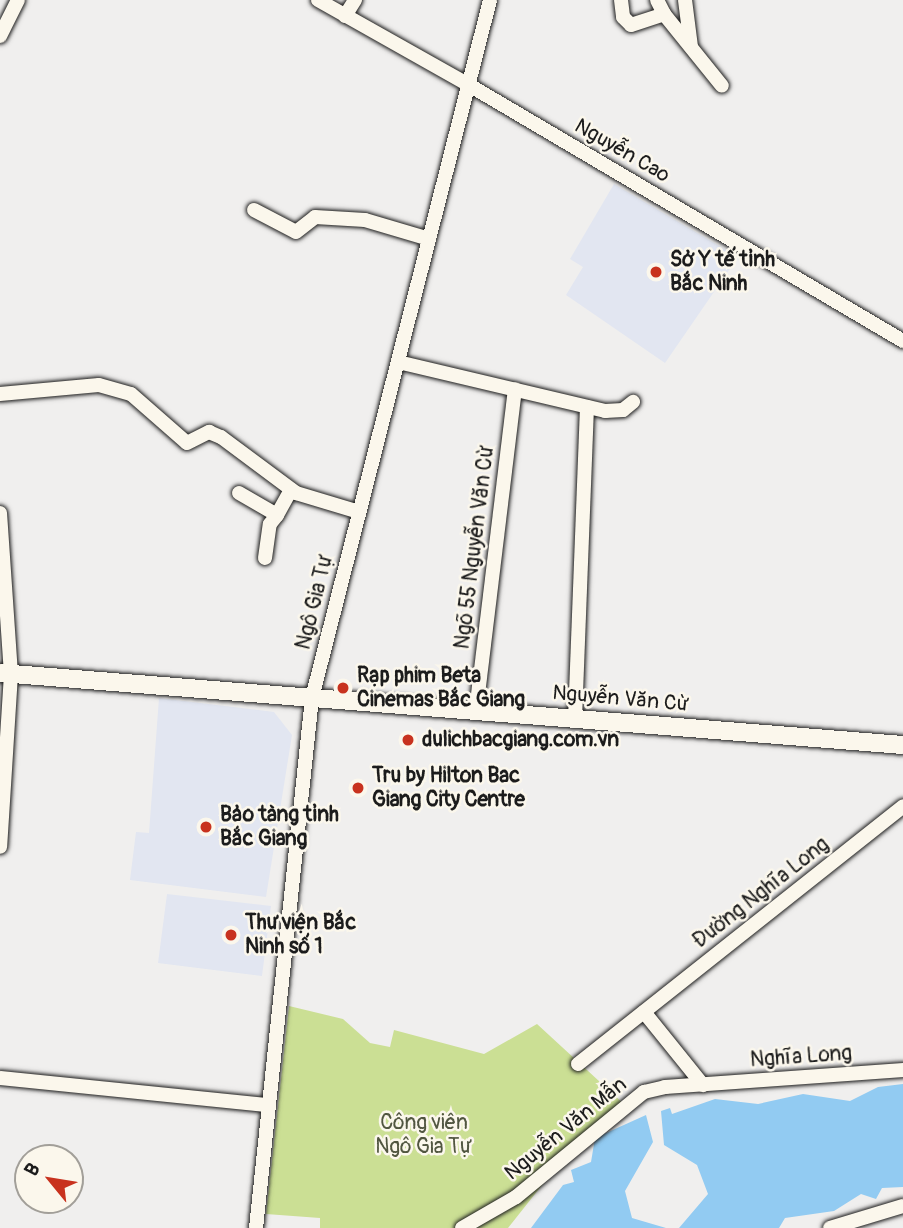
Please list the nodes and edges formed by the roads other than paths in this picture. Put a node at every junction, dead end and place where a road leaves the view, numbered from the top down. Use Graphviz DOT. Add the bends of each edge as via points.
graph roads {
  1 [pos="18,0"];
  2 [pos="318,0"];
  3 [pos="355,0"];
  4 [pos="490,0"];
  5 [pos="621,0"];
  6 [pos="657,0"];
  7 [pos="685,0"];
  8 [pos="664,14"];
  9 [pos="345,16"];
  10 [pos="0,36"];
  11 [pos="691,48"];
  12 [pos="468,85"];
  13 [pos="722,86"];
  14 [pos="254,210"];
  15 [pos="429,239"];
  16 [pos="903,341"];
  17 [pos="398,362"];
  18 [pos="515,389"];
  19 [pos="0,394"];
  20 [pos="633,402"];
  21 [pos="587,407"];
  22 [pos="291,490"];
  23 [pos="239,493"];
  24 [pos="359,512"];
  25 [pos="0,513"];
  26 [pos="277,515"];
  27 [pos="265,558"];
  28 [pos="6,674"];
  29 [pos="312,698"];
  30 [pos="476,711"];
  31 [pos="575,719"];
  32 [pos="903,745"];
  33 [pos="903,806"];
  34 [pos="0,847"];
  35 [pos="644,1012"];
  36 [pos="578,1064"];
  37 [pos="903,1070"];
  38 [pos="0,1078"];
  39 [pos="703,1085"];
  40 [pos="267,1104"];
  41 [pos="903,1206"];
  42 [pos="256,1228"];
  43 [pos="462,1228"];
  44 [pos="830,1228"];
  1 -- 10 [label="street"];
  2 -- 9 [label="street, Nguyễn Cao"];
  3 -- 9 [label="street"];
  4 -- 12 [label="street, Ngô Gia Tự"];
  5 -- 8 [label="street" via="623,17 631,25"];
  6 -- 8 [label="street"];
  7 -- 11 [label="street"];
  8 -- 11 [label="street"];
  9 -- 12 [label="street, Nguyễn Cao"];
  11 -- 13 [label="street"];
  12 -- 15 [label="street, Ngô Gia Tự"];
  12 -- 16 [label="street, Nguyễn Cao"];
  14 -- 15 [label="street" via="296,232 315,217 365,220"];
  15 -- 17 [label="street, Ngô Gia Tự"];
  17 -- 18 [label="street"];
  17 -- 24 [label="street, Ngô Gia Tự"];
  18 -- 21 [label="street"];
  18 -- 30 [label="street, Ngõ 55 Nguyễn Văn Cừ"];
  19 -- 22 [label="street" via="99,385 131,394 187,443 209,432 221,437"];
  20 -- 21 [label="street" via="623,410"];
  21 -- 31 [label="street"];
  22 -- 24 [label="street"];
  22 -- 26 [label="street"];
  23 -- 26 [label="street"];
  24 -- 29 [label="street, Ngô Gia Tự"];
  25 -- 28 [label="street"];
  26 -- 27 [label="street" via="270,524"];
  28 -- 29 [label="street, Nguyễn Văn Cừ"];
  28 -- 34 [label="street"];
  29 -- 30 [label="street, Nguyễn Văn Cừ"];
  29 -- 40 [label="street, Ngô Gia Tự"];
  30 -- 31 [label="street, Nguyễn Văn Cừ"];
  31 -- 32 [label="street, Nguyễn Văn Cừ"];
  33 -- 35 [label="street, Đường Nghĩa Long"];
  35 -- 36 [label="street, Đường Nghĩa Long"];
  35 -- 39 [label="street"];
  37 -- 39 [label="street, Nghĩa Long"];
  38 -- 40 [label="street"];
  39 -- 43 [label="street, Nguyễn Văn Mẫn" via="644,1092 516,1197"];
  40 -- 42 [label="street, Ngô Gia Tự"];
  41 -- 44 [label="street"];
}
